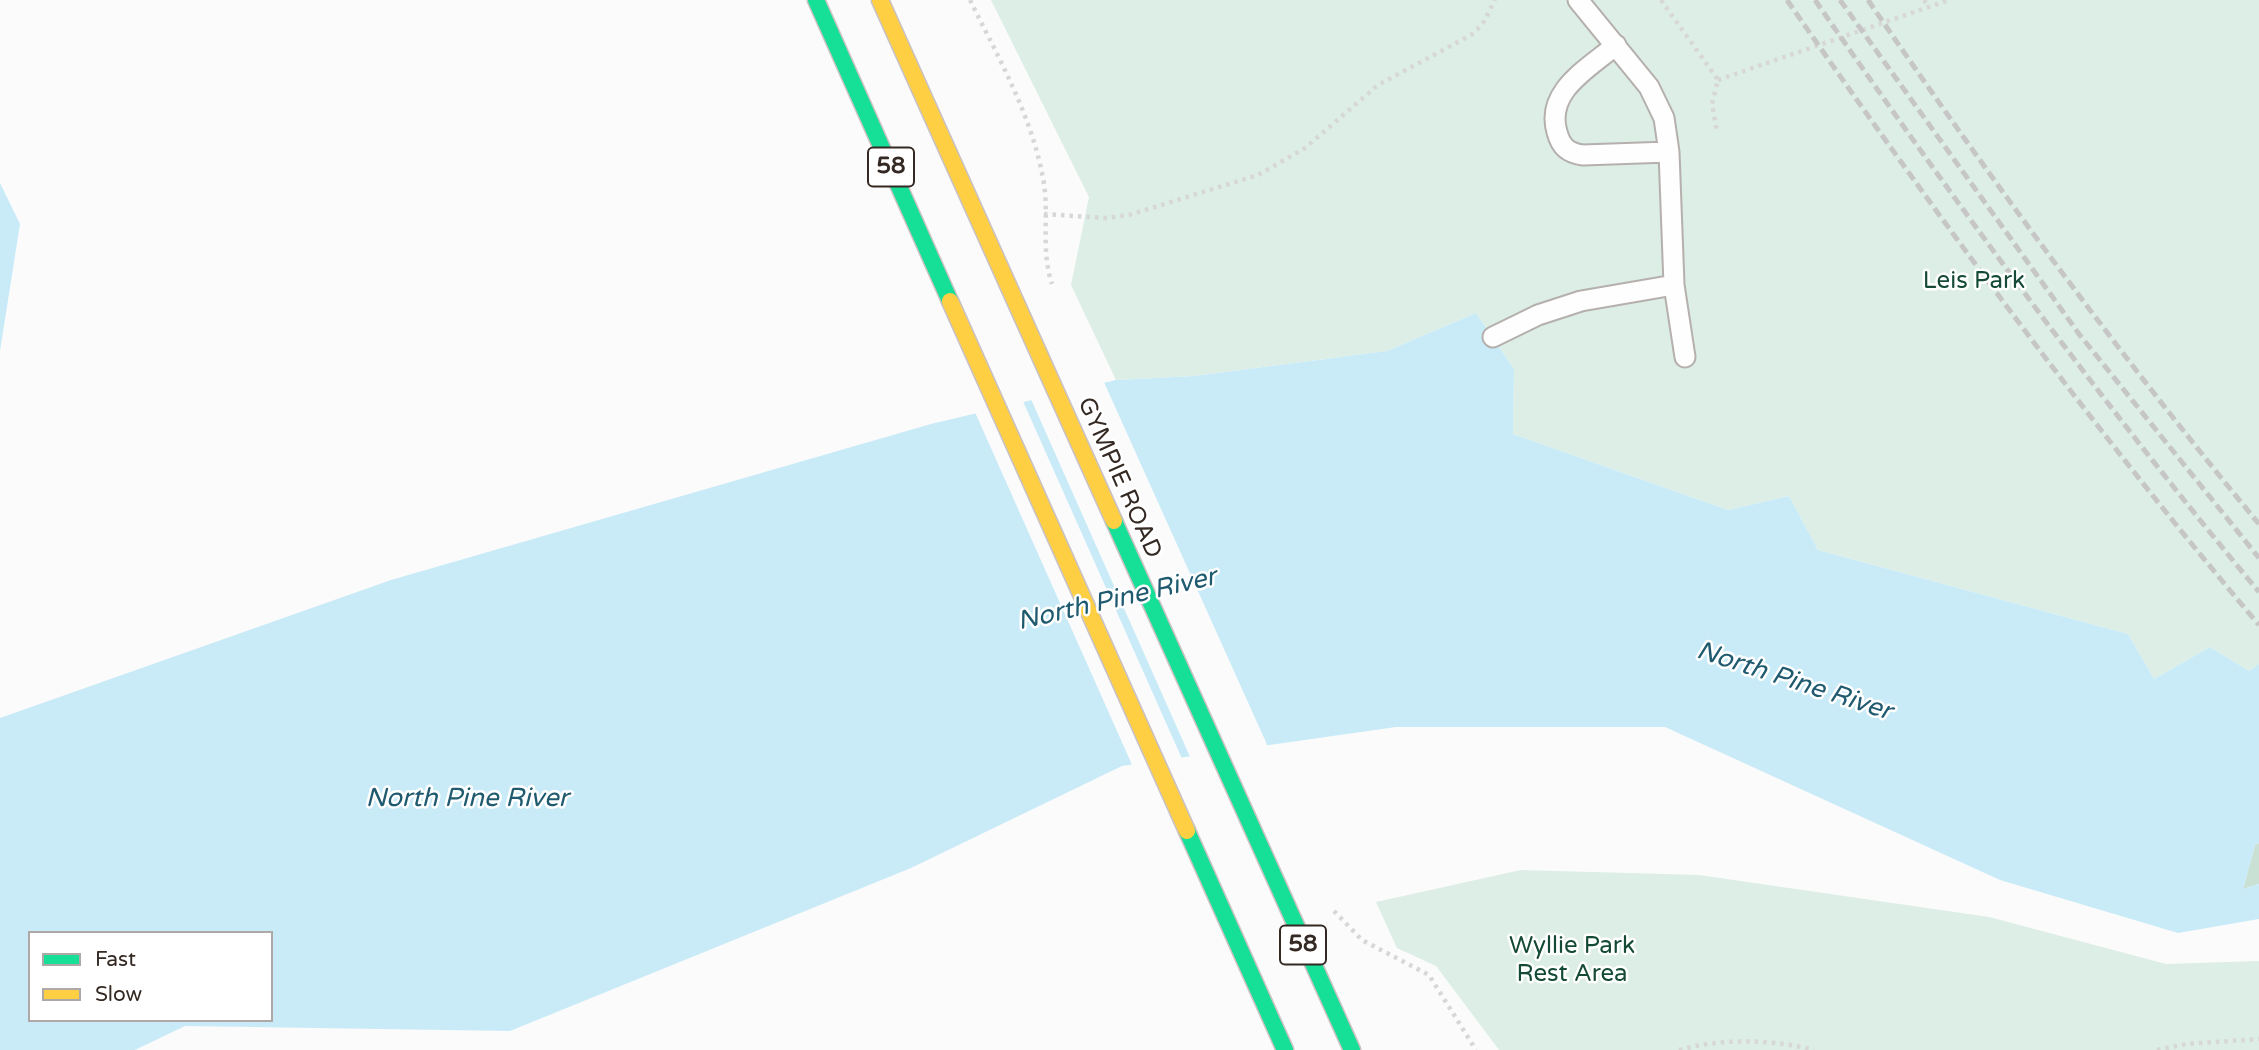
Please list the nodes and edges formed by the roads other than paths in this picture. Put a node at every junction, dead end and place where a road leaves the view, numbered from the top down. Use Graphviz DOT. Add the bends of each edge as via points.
graph roads {
  1 [pos="816,0"];
  2 [pos="880,0"];
  3 [pos="1578,0"];
  4 [pos="1616,45"];
  5 [pos="1669,152"];
  6 [pos="1674,285"];
  7 [pos="1493,337"];
  8 [pos="1685,357"];
  9 [pos="1285,1050"];
  10 [pos="1352,1050"];
  1 -- 9 [label="highway, 58"];
  2 -- 10 [label="highway, GYMPIE ROAD / 58"];
  3 -- 4 [label="lane"];
  4 -- 5 [label="lane" via="1657,102"];
  4 -- 5 [label="lane" via="1559,96 1554,115 1560,142 1569,152 1583,155"];
  5 -- 6 [label="lane"];
  6 -- 7 [label="lane" via="1581,301"];
  6 -- 8 [label="lane"];
}
